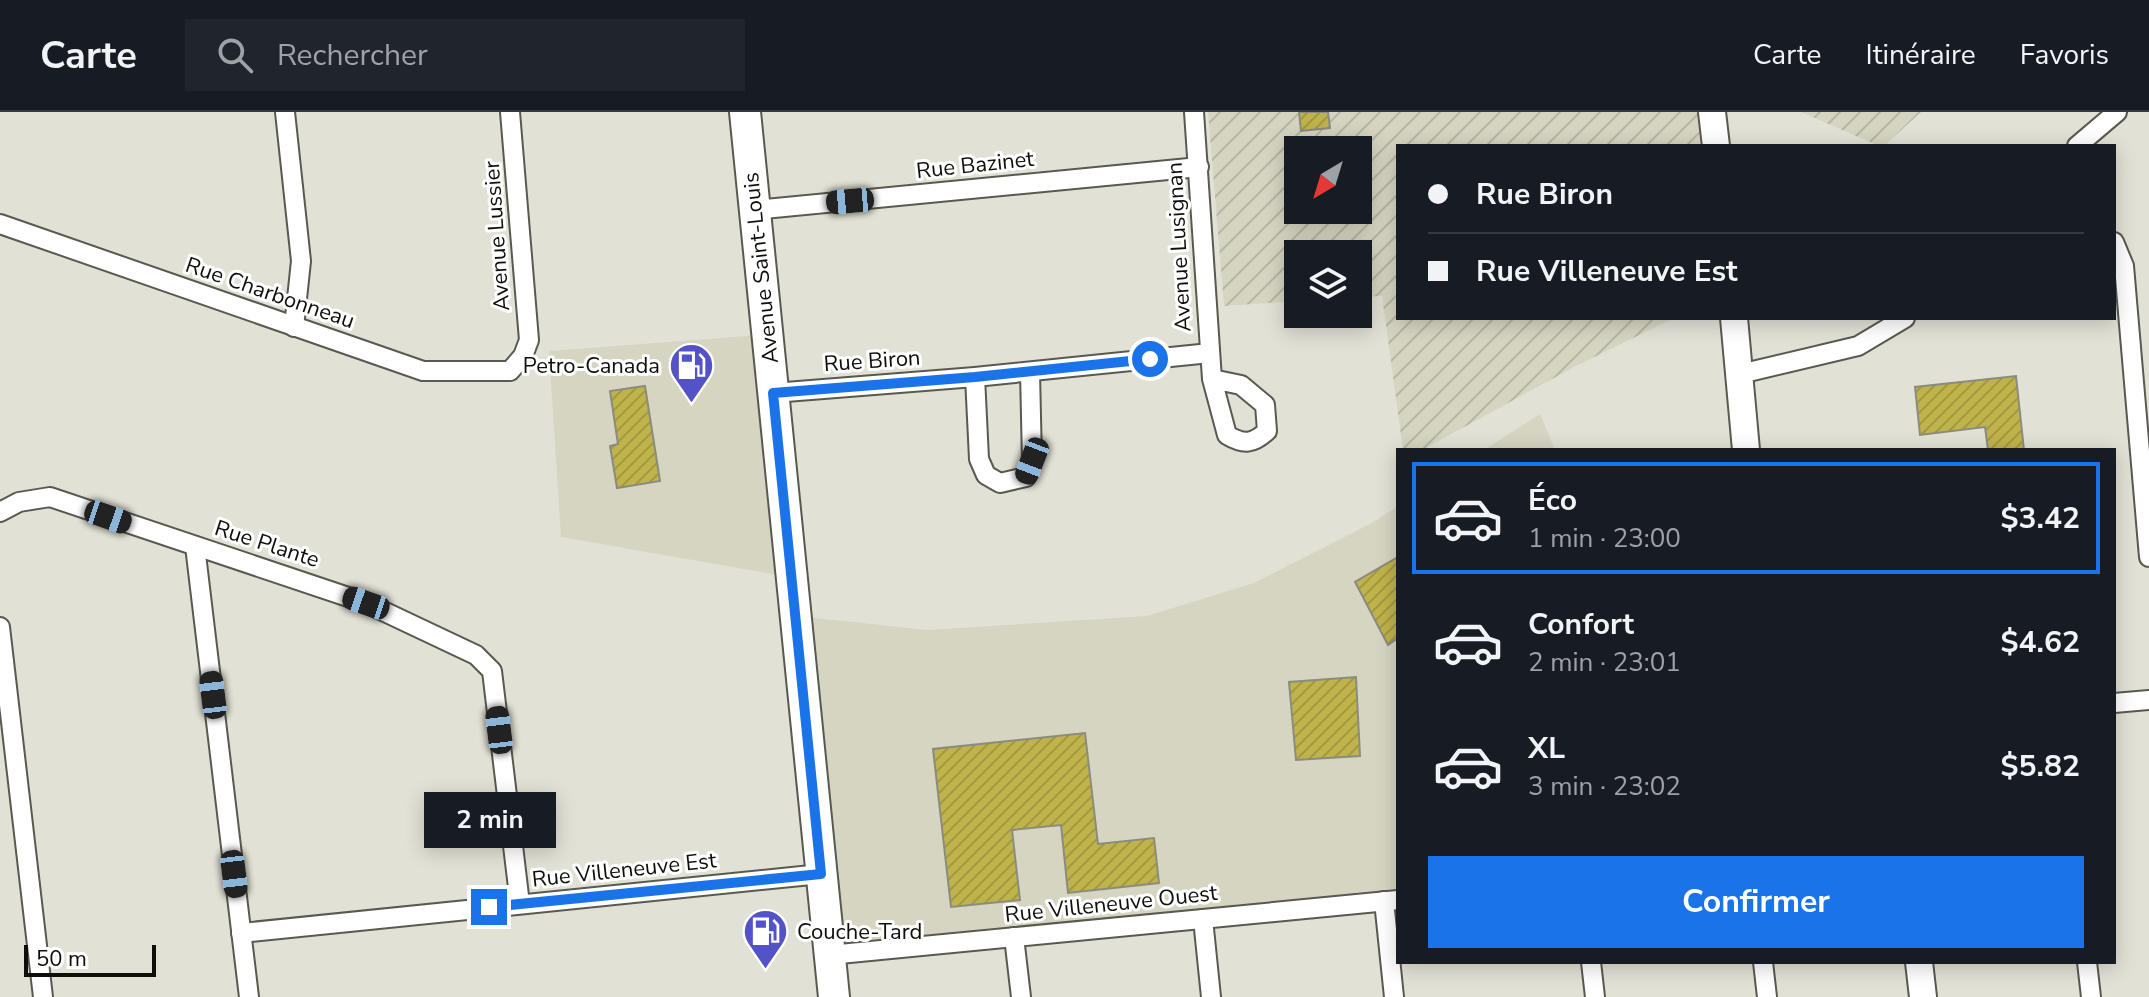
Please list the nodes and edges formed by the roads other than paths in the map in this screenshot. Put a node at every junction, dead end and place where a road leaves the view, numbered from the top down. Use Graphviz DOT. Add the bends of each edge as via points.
graph roads {
  1 [pos="285,112"];
  2 [pos="510,112"];
  3 [pos="745,112"];
  4 [pos="1194,112"];
  5 [pos="1712,112"];
  6 [pos="2117,112"];
  7 [pos="1716,144"];
  8 [pos="2079,144"];
  9 [pos="1199,167"];
  10 [pos="755,210"];
  11 [pos="0,224"];
  12 [pos="2116,247"];
  13 [pos="1734,320"];
  14 [pos="1902,320"];
  15 [pos="294,327"];
  16 [pos="1210,353"];
  17 [pos="523,356"];
  18 [pos="1030,372"];
  19 [pos="1740,374"];
  20 [pos="975,377"];
  21 [pos="1212,379"];
  22 [pos="773,393"];
  23 [pos="1746,448"];
  24 [pos="0,512"];
  25 [pos="2147,512"];
  26 [pos="195,546"];
  27 [pos="2149,557"];
  28 [pos="0,627"];
  29 [pos="2149,700"];
  30 [pos="2116,703"];
  31 [pos="821,874"];
  32 [pos="1391,901"];
  33 [pos="520,904"];
  34 [pos="1203,919"];
  35 [pos="241,933"];
  36 [pos="1014,937"];
  37 [pos="829,955"];
  38 [pos="1591,964"];
  39 [pos="1763,964"];
  40 [pos="1919,964"];
  41 [pos="2087,964"];
  42 [pos="43,997"];
  43 [pos="249,997"];
  44 [pos="834,997"];
  45 [pos="1021,997"];
  46 [pos="1211,997"];
  47 [pos="1394,997"];
  48 [pos="1595,997"];
  49 [pos="1767,997"];
  50 [pos="1923,997"];
  51 [pos="2091,997"];
  1 -- 15 [label="street" via="301,261"];
  2 -- 17 [label="street, Avenue Lussier" via="529,340"];
  3 -- 10 [label="main road, Avenue Saint-Louis"];
  4 -- 9 [label="street, Avenue Lusignan"];
  5 -- 7 [label="street"];
  6 -- 8 [label="street"];
  9 -- 10 [label="street, Rue Bazinet"];
  9 -- 16 [label="street, Avenue Lusignan"];
  10 -- 22 [label="main road, Avenue Saint-Louis"];
  11 -- 15 [label="street, Rue Charbonneau"];
  12 -- 25 [label="street" via="2124,266"];
  13 -- 19 [label="street"];
  14 -- 19 [label="street" via="1858,346"];
  15 -- 17 [label="street, Rue Charbonneau" via="423,371 510,371"];
  16 -- 18 [label="street, Rue Biron"];
  16 -- 21 [label="street, Avenue Lusignan"];
  18 -- 20 [label="street, Rue Biron"];
  18 -- 20 [label="street" via="1032,461 1026,477 1000,483 986,475 979,459"];
  19 -- 23 [label="street"];
  20 -- 22 [label="street, Rue Biron"];
  22 -- 31 [label="main road, Avenue Saint-Louis"];
  24 -- 26 [label="street, Rue Plante" via="19,502 50,497"];
  25 -- 27 [label="street"];
  26 -- 33 [label="street, Rue Plante" via="366,603 476,655 492,671"];
  26 -- 35 [label="street"];
  28 -- 42 [label="street"];
  29 -- 30 [label="street"];
  31 -- 33 [label="street, Rue Villeneuve Est"];
  31 -- 37 [label="main road, Avenue Saint-Louis"];
  32 -- 34 [label="street, Rue Villeneuve Ouest"];
  32 -- 47 [label="street"];
  33 -- 35 [label="street, Rue Villeneuve Est"];
  34 -- 36 [label="street, Rue Villeneuve Ouest"];
  34 -- 46 [label="street"];
  35 -- 43 [label="street"];
  36 -- 37 [label="street, Rue Villeneuve Ouest"];
  36 -- 45 [label="street"];
  37 -- 44 [label="main road, Avenue Saint-Louis"];
  38 -- 48 [label="street"];
  39 -- 49 [label="street"];
  40 -- 50 [label="street"];
  41 -- 51 [label="street"];
}
